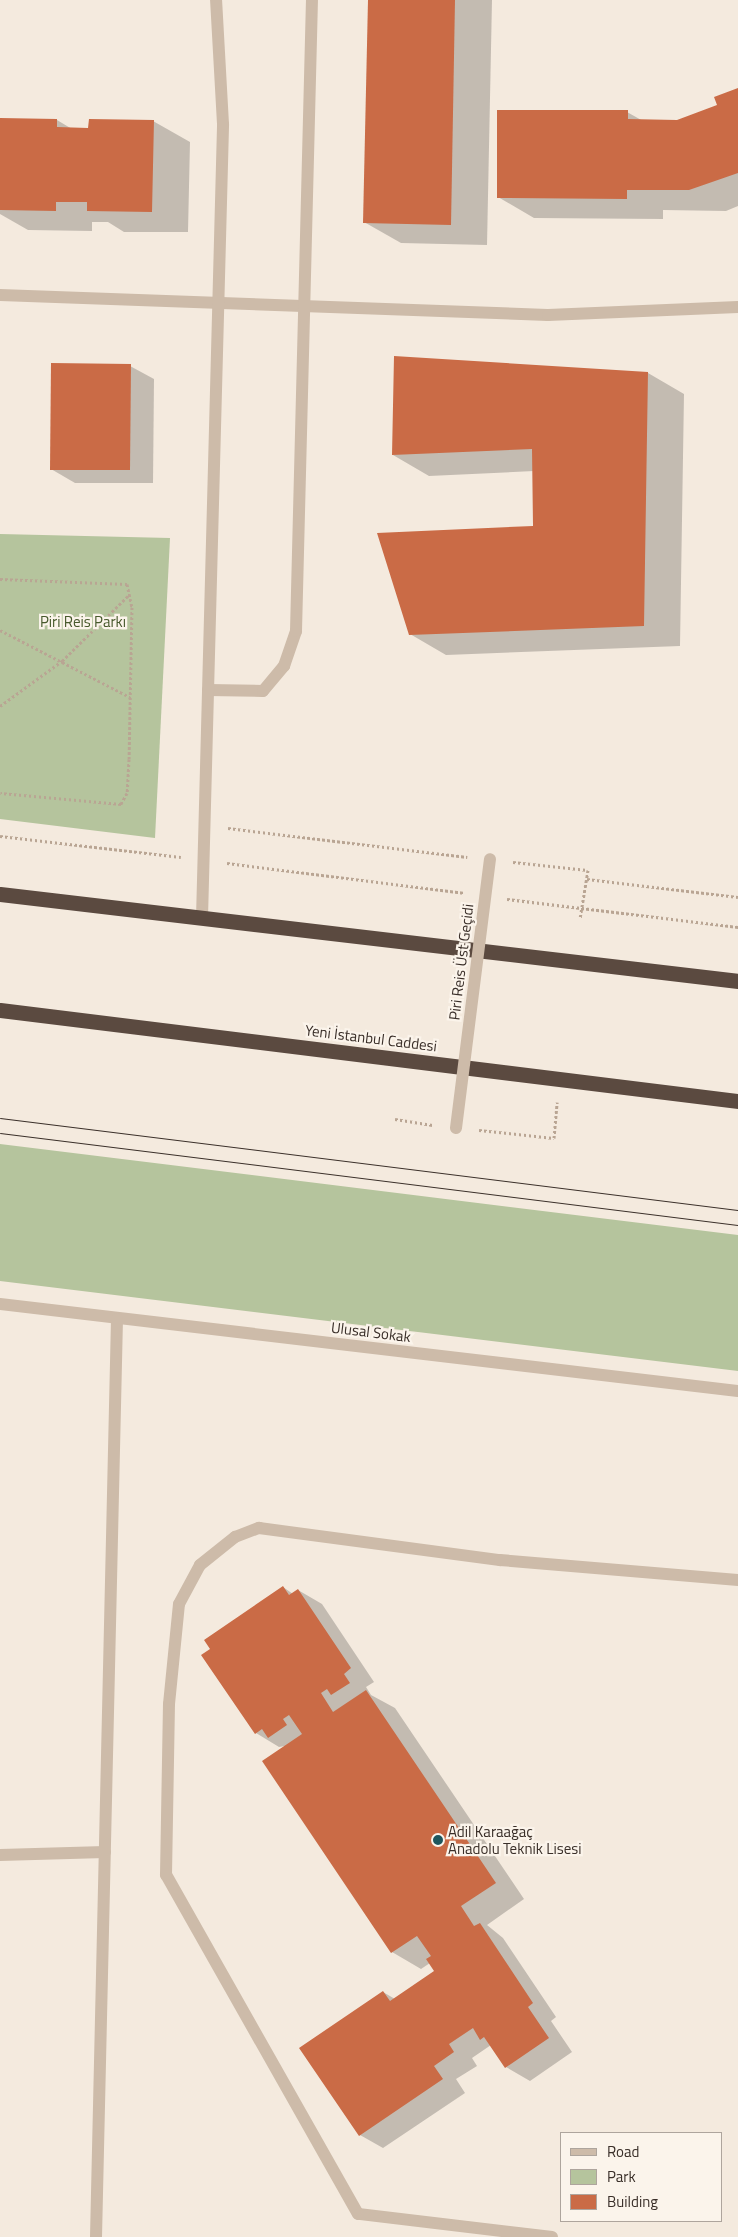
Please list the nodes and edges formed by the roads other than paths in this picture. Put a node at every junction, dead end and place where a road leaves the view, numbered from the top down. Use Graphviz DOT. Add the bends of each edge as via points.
graph roads {
  1 [pos="216,0"];
  2 [pos="312,0"];
  3 [pos="0,295"];
  4 [pos="218,302"];
  5 [pos="303,306"];
  6 [pos="738,307"];
  7 [pos="208,690"];
  8 [pos="490,859"];
  9 [pos="0,894"];
  10 [pos="202,918"];
  11 [pos="738,981"];
  12 [pos="0,1010"];
  13 [pos="738,1101"];
  14 [pos="456,1128"];
  15 [pos="0,1304"];
  16 [pos="117,1319"];
  17 [pos="738,1391"];
  18 [pos="738,1580"];
  19 [pos="105,1852"];
  20 [pos="0,1855"];
  21 [pos="96,2237"];
  22 [pos="552,2237"];
  1 -- 4 [label="street" via="223,124"];
  2 -- 5 [label="street"];
  3 -- 4 [label="street"];
  4 -- 5 [label="street"];
  4 -- 7 [label="street"];
  5 -- 6 [label="street" via="548,315"];
  5 -- 7 [label="street" via="296,632 284,666 263,691"];
  7 -- 10 [label="street"];
  8 -- 14 [label="street, Piri Reis Üst Geçidi, bridge"];
  9 -- 10 [label="highway"];
  10 -- 11 [label="highway"];
  12 -- 13 [label="highway, Yeni İstanbul Caddesi"];
  15 -- 16 [label="street, Ulusal Sokak"];
  16 -- 17 [label="street, Ulusal Sokak"];
  16 -- 19 [label="street"];
  18 -- 22 [label="street" via="500,1560 260,1528 235,1537 200,1565 179,1604 169,1704 166,1876 358,2214"];
  19 -- 20 [label="street"];
  19 -- 21 [label="street"];
}
